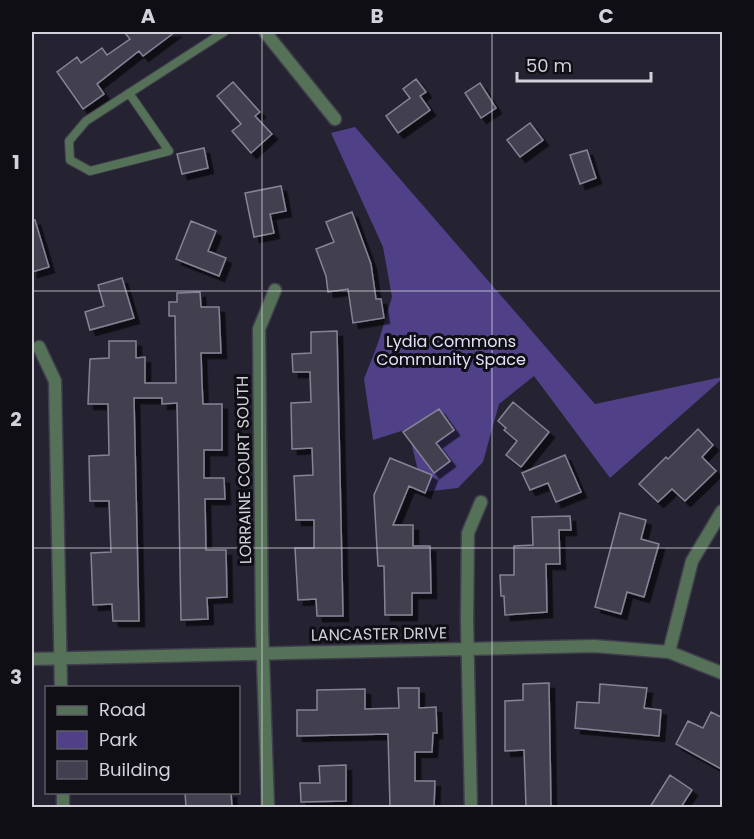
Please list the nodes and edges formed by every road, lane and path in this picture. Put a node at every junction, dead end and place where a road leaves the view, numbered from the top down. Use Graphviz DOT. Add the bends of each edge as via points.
graph roads {
  1 [pos="224,32"];
  2 [pos="265,32"];
  3 [pos="129,93"];
  4 [pos="335,119"];
  5 [pos="275,290"];
  6 [pos="39,347"];
  7 [pos="481,502"];
  8 [pos="723,511"];
  9 [pos="468,648"];
  10 [pos="669,652"];
  11 [pos="263,653"];
  12 [pos="32,659"];
  13 [pos="60,659"];
  14 [pos="723,673"];
  15 [pos="61,686"];
  16 [pos="268,807"];
  17 [pos="471,807"];
  1 -- 3 [label="lane"];
  2 -- 4 [label="street"];
  3 -- 3 [label="lane" via="86,121 69,141 70,160 90,171 169,151"];
  5 -- 11 [label="street, LORRAINE COURT SOUTH" via="258,329"];
  6 -- 13 [label="street" via="55,381"];
  7 -- 9 [label="street" via="468,533"];
  8 -- 10 [label="street" via="692,561"];
  9 -- 10 [label="street, LANCASTER DRIVE" via="594,646"];
  9 -- 11 [label="street, LANCASTER DRIVE"];
  9 -- 17 [label="street"];
  10 -- 14 [label="street, LANCASTER DRIVE"];
  11 -- 13 [label="street, LANCASTER DRIVE"];
  11 -- 16 [label="street, LORRAINE COURT SOUTH"];
  12 -- 13 [label="street, LANCASTER DRIVE"];
  13 -- 15 [label="street"];
}
